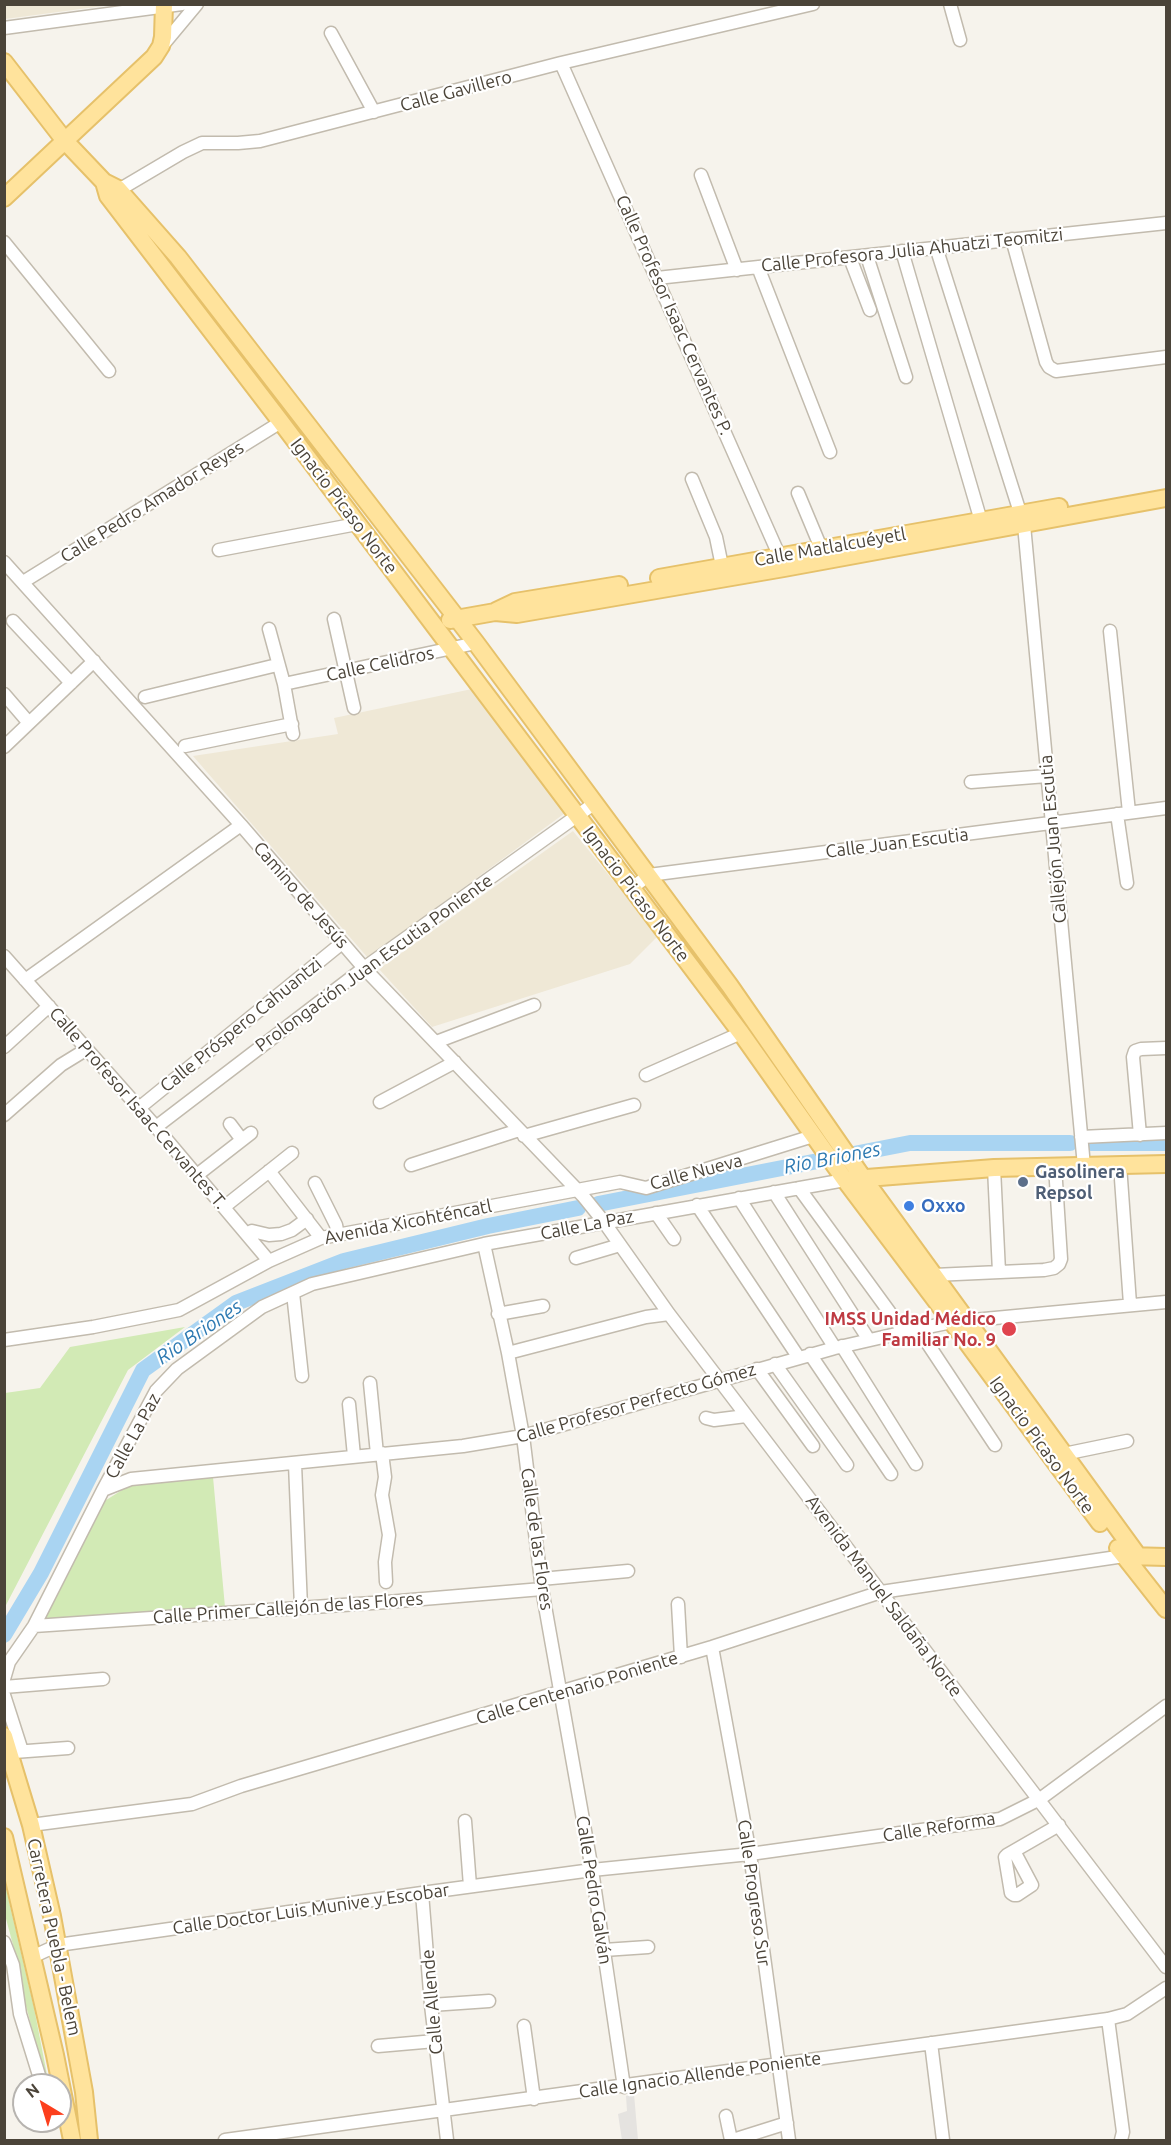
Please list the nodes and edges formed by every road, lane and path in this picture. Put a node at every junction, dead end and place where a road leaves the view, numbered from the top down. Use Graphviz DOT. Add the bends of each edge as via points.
graph roads {
  1 [pos="182,4"];
  2 [pos="197,4"];
  3 [pos="813,4"];
  4 [pos="950,4"];
  5 [pos="164,6"];
  6 [pos="4,28"];
  7 [pos="332,33"];
  8 [pos="960,40"];
  9 [pos="161,46"];
  10 [pos="4,62"];
  11 [pos="561,63"];
  12 [pos="374,112"];
  13 [pos="64,141"];
  14 [pos="701,175"];
  15 [pos="110,189"];
  16 [pos="4,198"];
  17 [pos="1167,223"];
  18 [pos="1012,239"];
  19 [pos="4,242"];
  20 [pos="936,247"];
  21 [pos="902,251"];
  22 [pos="867,256"];
  23 [pos="850,258"];
  24 [pos="758,267"];
  25 [pos="737,270"];
  26 [pos="657,278"];
  27 [pos="870,310"];
  28 [pos="1167,357"];
  29 [pos="109,371"];
  30 [pos="906,377"];
  31 [pos="281,422"];
  32 [pos="830,452"];
  33 [pos="692,479"];
  34 [pos="1167,488"];
  35 [pos="798,493"];
  36 [pos="1167,498"];
  37 [pos="1022,519"];
  38 [pos="981,520"];
  39 [pos="357,524"];
  40 [pos="821,548"];
  41 [pos="219,550"];
  42 [pos="4,562"];
  43 [pos="782,562"];
  44 [pos="722,566"];
  45 [pos="23,582"];
  46 [pos="495,612"];
  47 [pos="457,618"];
  48 [pos="334,619"];
  49 [pos="13,621"];
  50 [pos="432,623"];
  51 [pos="269,629"];
  52 [pos="1110,632"];
  53 [pos="476,643"];
  54 [pos="452,649"];
  55 [pos="94,661"];
  56 [pos="277,665"];
  57 [pos="346,670"];
  58 [pos="71,683"];
  59 [pos="284,684"];
  60 [pos="4,694"];
  61 [pos="145,697"];
  62 [pos="354,708"];
  63 [pos="29,723"];
  64 [pos="185,746"];
  65 [pos="4,747"];
  66 [pos="1047,776"];
  67 [pos="971,782"];
  68 [pos="595,803"];
  69 [pos="1167,808"];
  70 [pos="1123,813"];
  71 [pos="577,816"];
  72 [pos="1051,823"];
  73 [pos="241,825"];
  74 [pos="650,875"];
  75 [pos="1127,884"];
  76 [pos="632,888"];
  77 [pos="342,943"];
  78 [pos="4,956"];
  79 [pos="364,968"];
  80 [pos="25,980"];
  81 [pos="534,1005"];
  82 [pos="49,1006"];
  83 [pos="741,1033"];
  84 [pos="436,1042"];
  85 [pos="4,1047"];
  86 [pos="1167,1048"];
  87 [pos="87,1049"];
  88 [pos="455,1062"];
  89 [pos="645,1075"];
  90 [pos="380,1102"];
  91 [pos="634,1105"];
  92 [pos="139,1108"];
  93 [pos="4,1116"];
  94 [pos="230,1124"];
  95 [pos="156,1127"];
  96 [pos="521,1133"];
  97 [pos="1167,1133"];
  98 [pos="1140,1135"];
  99 [pos="1082,1137"];
  100 [pos="817,1141"];
  101 [pos="292,1153"];
  102 [pos="1167,1164"];
  103 [pos="411,1165"];
  104 [pos="1120,1165"];
  105 [pos="1055,1166"];
  106 [pos="1084,1166"];
  107 [pos="994,1168"];
  108 [pos="269,1171"];
  109 [pos="197,1175"];
  110 [pos="863,1178"];
  111 [pos="844,1180"];
  112 [pos="315,1183"];
  113 [pos="800,1188"];
  114 [pos="577,1190"];
  115 [pos="774,1192"];
  116 [pos="739,1198"];
  117 [pos="697,1205"];
  118 [pos="224,1207"];
  119 [pos="656,1212"];
  120 [pos="307,1219"];
  121 [pos="604,1222"];
  122 [pos="247,1234"];
  123 [pos="338,1235"];
  124 [pos="321,1238"];
  125 [pos="674,1239"];
  126 [pos="484,1244"];
  127 [pos="620,1245"];
  128 [pos="576,1258"];
  129 [pos="269,1261"];
  130 [pos="999,1272"];
  131 [pos="934,1275"];
  132 [pos="293,1293"];
  133 [pos="1167,1302"];
  134 [pos="1130,1304"];
  135 [pos="543,1306"];
  136 [pos="498,1314"];
  137 [pos="669,1314"];
  138 [pos="960,1321"];
  139 [pos="918,1329"];
  140 [pos="904,1332"];
  141 [pos="4,1340"];
  142 [pos="869,1340"];
  143 [pos="839,1347"];
  144 [pos="508,1353"];
  145 [pos="805,1356"];
  146 [pos="775,1364"];
  147 [pos="757,1369"];
  148 [pos="302,1376"];
  149 [pos="719,1380"];
  150 [pos="370,1383"];
  151 [pos="349,1404"];
  152 [pos="746,1416"];
  153 [pos="706,1418"];
  154 [pos="523,1436"];
  155 [pos="1127,1441"];
  156 [pos="996,1445"];
  157 [pos="813,1446"];
  158 [pos="379,1453"];
  159 [pos="1064,1454"];
  160 [pos="354,1456"];
  161 [pos="295,1464"];
  162 [pos="916,1464"];
  163 [pos="847,1465"];
  164 [pos="891,1474"];
  165 [pos="103,1490"];
  166 [pos="1131,1556"];
  167 [pos="1167,1557"];
  168 [pos="628,1571"];
  169 [pos="386,1582"];
  170 [pos="542,1584"];
  171 [pos="881,1592"];
  172 [pos="678,1604"];
  173 [pos="302,1607"];
  174 [pos="1167,1609"];
  175 [pos="34,1626"];
  176 [pos="712,1647"];
  177 [pos="681,1657"];
  178 [pos="4,1679"];
  179 [pos="103,1679"];
  180 [pos="4,1687"];
  181 [pos="561,1693"];
  182 [pos="4,1695"];
  183 [pos="1167,1706"];
  184 [pos="4,1736"];
  185 [pos="68,1748"];
  186 [pos="16,1752"];
  187 [pos="1040,1799"];
  188 [pos="465,1821"];
  189 [pos="31,1825"];
  190 [pos="1059,1825"];
  191 [pos="4,1838"];
  192 [pos="1014,1851"];
  193 [pos="750,1854"];
  194 [pos="592,1870"];
  195 [pos="470,1886"];
  196 [pos="422,1893"];
  197 [pos="51,1911"];
  198 [pos="23,1914"];
  199 [pos="4,1942"];
  200 [pos="58,1945"];
  201 [pos="648,1947"];
  202 [pos="604,1950"];
  203 [pos="34,1963"];
  204 [pos="61,1965"];
  205 [pos="1167,1967"];
  206 [pos="1167,1988"];
  207 [pos="489,2001"];
  208 [pos="431,2005"];
  209 [pos="1108,2019"];
  210 [pos="524,2026"];
  211 [pos="435,2041"];
  212 [pos="931,2043"];
  213 [pos="378,2046"];
  214 [pos="55,2055"];
  215 [pos="777,2063"];
  216 [pos="38,2073"];
  217 [pos="58,2073"];
  218 [pos="624,2087"];
  219 [pos="84,2092"];
  220 [pos="534,2098"];
  221 [pos="442,2110"];
  222 [pos="726,2116"];
  223 [pos="787,2123"];
  224 [pos="83,2140"];
  225 [pos="90,2140"];
  226 [pos="100,2140"];
  227 [pos="225,2140"];
  228 [pos="447,2140"];
  229 [pos="732,2140"];
  230 [pos="789,2140"];
  231 [pos="943,2140"];
  232 [pos="1120,2140"];
  1 -- 5 [label="street"];
  2 -- 9 [label="street"];
  3 -- 11 [label="street, Calle Gavillero"];
  4 -- 8 [label="street"];
  5 -- 6 [label="street"];
  5 -- 9 [label="main road"];
  7 -- 12 [label="street"];
  9 -- 13 [label="main road"];
  10 -- 13 [label="main road, Ignacio Picaso Norte"];
  11 -- 12 [label="street, Calle Gavillero"];
  11 -- 26 [label="street, Calle Profesor Isaac Cervantes P."];
  12 -- 15 [label="street, Calle Gavillero" via="260,141 202,143"];
  13 -- 15 [label="main road, Ignacio Picaso Norte"];
  13 -- 16 [label="main road"];
  14 -- 25 [label="street"];
  15 -- 31 [label="main road, Ignacio Picaso Norte"];
  15 -- 47 [label="main road, Ignacio Picaso Norte" via="178,257"];
  17 -- 18 [label="street, Calle Profesora Julia Ahuatzi Teomitzi"];
  18 -- 20 [label="street, Calle Profesora Julia Ahuatzi Teomitzi"];
  18 -- 28 [label="street" via="1049,367 1056,371"];
  19 -- 29 [label="street"];
  20 -- 21 [label="street, Calle Profesora Julia Ahuatzi Teomitzi"];
  20 -- 37 [label="street, Callejón Juan Escutia"];
  21 -- 22 [label="street, Calle Profesora Julia Ahuatzi Teomitzi"];
  21 -- 38 [label="street"];
  22 -- 23 [label="street, Calle Profesora Julia Ahuatzi Teomitzi"];
  22 -- 30 [label="street"];
  23 -- 24 [label="street, Calle Profesora Julia Ahuatzi Teomitzi"];
  23 -- 27 [label="street"];
  24 -- 25 [label="street, Calle Profesora Julia Ahuatzi Teomitzi"];
  24 -- 32 [label="street"];
  25 -- 26 [label="street, Calle Profesora Julia Ahuatzi Teomitzi"];
  26 -- 43 [label="street, Calle Profesor Isaac Cervantes P."];
  31 -- 39 [label="main road, Ignacio Picaso Norte"];
  31 -- 45 [label="street, Calle Pedro Amador Reyes"];
  33 -- 44 [label="street" via="716,537"];
  34 -- 37 [label="main road, Calle Matlalcuéyetl"];
  35 -- 40 [label="street"];
  36 -- 37 [label="main road, Calle Matlalcuéyetl"];
  37 -- 38 [label="main road, Calle Matlalcuéyetl"];
  37 -- 43 [label="main road, Calle Matlalcuéyetl"];
  37 -- 66 [label="street, Callejón Juan Escutia"];
  38 -- 40 [label="main road, Calle Matlalcuéyetl"];
  39 -- 41 [label="street"];
  39 -- 50 [label="main road, Ignacio Picaso Norte"];
  40 -- 43 [label="main road, Calle Matlalcuéyetl"];
  42 -- 45 [label="street, Camino de Jesús"];
  43 -- 44 [label="main road, Calle Matlalcuéyetl"];
  43 -- 46 [label="main road, Calle Matlalcuéyetl" via="517,614"];
  44 -- 46 [label="main road, Calle Matlalcuéyetl" via="515,602"];
  45 -- 55 [label="street, Camino de Jesús"];
  46 -- 47 [label="main road, Calle Matlalcuéyetl"];
  47 -- 50 [label="main road, Calle Matlalcuéyetl"];
  47 -- 53 [label="main road, Ignacio Picaso Norte"];
  48 -- 57 [label="street"];
  49 -- 58 [label="street"];
  50 -- 54 [label="main road, Ignacio Picaso Norte"];
  51 -- 56 [label="street"];
  52 -- 70 [label="street"];
  53 -- 54 [label="street, Calle Celidros"];
  53 -- 68 [label="main road, Ignacio Picaso Norte"];
  54 -- 57 [label="street, Calle Celidros"];
  54 -- 71 [label="main road, Ignacio Picaso Norte"];
  55 -- 58 [label="street"];
  55 -- 73 [label="street, Camino de Jesús"];
  56 -- 59 [label="street"];
  56 -- 61 [label="street"];
  57 -- 59 [label="street, Calle Celidros"];
  57 -- 62 [label="street"];
  58 -- 63 [label="street"];
  59 -- 64 [label="street" via="293,729"];
  60 -- 63 [label="street"];
  63 -- 65 [label="street"];
  66 -- 67 [label="street"];
  66 -- 72 [label="street, Callejón Juan Escutia"];
  68 -- 71 [label="street, Prolongación Juan Escutia Poniente"];
  68 -- 74 [label="main road, Ignacio Picaso Norte"];
  69 -- 70 [label="street, Calle Juan Escutia"];
  70 -- 72 [label="street, Calle Juan Escutia"];
  70 -- 75 [label="street"];
  71 -- 76 [label="main road, Ignacio Picaso Norte"];
  71 -- 79 [label="street, Prolongación Juan Escutia Poniente"];
  72 -- 74 [label="street, Calle Juan Escutia"];
  72 -- 99 [label="street, Callejón Juan Escutia"];
  73 -- 77 [label="street, Camino de Jesús"];
  73 -- 80 [label="street"];
  74 -- 76 [label="street, Calle Juan Escutia"];
  74 -- 110 [label="main road, Ignacio Picaso Norte"];
  76 -- 83 [label="main road, Ignacio Picaso Norte"];
  77 -- 79 [label="street, Camino de Jesús"];
  77 -- 92 [label="street, Calle Próspero Cahuantzi"];
  78 -- 80 [label="street, Calle Profesor Isaac Cervantes T."];
  79 -- 84 [label="street, Camino de Jesús"];
  79 -- 95 [label="street, Prolongación Juan Escutia Poniente"];
  80 -- 82 [label="street, Calle Profesor Isaac Cervantes T."];
  81 -- 84 [label="street"];
  82 -- 85 [label="street"];
  82 -- 87 [label="street, Calle Profesor Isaac Cervantes T."];
  83 -- 89 [label="street"];
  83 -- 100 [label="main road, Ignacio Picaso Norte"];
  84 -- 88 [label="street, Camino de Jesús"];
  86 -- 98 [label="street" via="1141,1049 1133,1057"];
  87 -- 92 [label="street, Calle Profesor Isaac Cervantes T."];
  87 -- 93 [label="street" via="61,1065"];
  88 -- 90 [label="street"];
  88 -- 96 [label="street, Camino de Jesús"];
  91 -- 96 [label="street"];
  92 -- 95 [label="street, Calle Profesor Isaac Cervantes T."];
  94 -- 109 [label="street" via="247,1136"];
  95 -- 109 [label="street, Calle Profesor Isaac Cervantes T."];
  96 -- 103 [label="street"];
  96 -- 114 [label="street, Camino de Jesús"];
  97 -- 98 [label="street"];
  98 -- 99 [label="street"];
  99 -- 106 [label="street, Callejón Juan Escutia"];
  100 -- 111 [label="main road, Ignacio Picaso Norte"];
  100 -- 114 [label="street, Calle Nueva" via="646,1188 620,1182"];
  101 -- 108 [label="street"];
  102 -- 104 [label="main road, Calle La Paz"];
  104 -- 106 [label="main road, Calle La Paz"];
  104 -- 134 [label="street"];
  105 -- 106 [label="main road, Calle La Paz"];
  105 -- 107 [label="main road, Calle La Paz"];
  105 -- 130 [label="street" via="1059,1264 1044,1270"];
  107 -- 110 [label="main road, Calle La Paz"];
  107 -- 130 [label="street"];
  108 -- 118 [label="street"];
  108 -- 120 [label="street"];
  109 -- 118 [label="street, Calle Profesor Isaac Cervantes T."];
  110 -- 111 [label="main road, Calle La Paz"];
  110 -- 131 [label="main road, Ignacio Picaso Norte"];
  111 -- 113 [label="street, Calle La Paz"];
  111 -- 138 [label="main road, Ignacio Picaso Norte"];
  112 -- 123 [label="street"];
  113 -- 115 [label="street, Calle La Paz"];
  113 -- 140 [label="street"];
  114 -- 121 [label="street, Camino de Jesús"];
  114 -- 123 [label="street, Avenida Xicohténcatl"];
  115 -- 116 [label="street, Calle La Paz"];
  115 -- 142 [label="street"];
  116 -- 117 [label="street, Calle La Paz"];
  116 -- 143 [label="street"];
  117 -- 119 [label="street, Calle La Paz"];
  117 -- 145 [label="street"];
  118 -- 122 [label="street, Calle Profesor Isaac Cervantes T."];
  119 -- 121 [label="street, Calle La Paz"];
  119 -- 125 [label="street"];
  120 -- 122 [label="street" via="281,1234"];
  120 -- 124 [label="street"];
  121 -- 126 [label="street, Calle La Paz"];
  121 -- 127 [label="street, Avenida Manuel Saldaña Norte"];
  122 -- 129 [label="street, Calle Profesor Isaac Cervantes T."];
  123 -- 124 [label="street, Avenida Xicohténcatl"];
  124 -- 129 [label="street, Avenida Xicohténcatl"];
  126 -- 132 [label="street, Calle La Paz" via="312,1284"];
  126 -- 136 [label="street, Calle de las Flores"];
  127 -- 128 [label="street"];
  127 -- 137 [label="street, Avenida Manuel Saldaña Norte"];
  129 -- 141 [label="street, Avenida Xicohténcatl" via="179,1310"];
  130 -- 131 [label="street"];
  131 -- 138 [label="main road, Ignacio Picaso Norte"];
  132 -- 148 [label="street"];
  132 -- 165 [label="street, Calle La Paz" via="262,1307 177,1369 156,1391"];
  133 -- 134 [label="street, Calle Profesor Perfecto Gómez"];
  134 -- 138 [label="street, Calle Profesor Perfecto Gómez"];
  135 -- 136 [label="street"];
  136 -- 144 [label="street, Calle de las Flores"];
  137 -- 144 [label="street"];
  137 -- 149 [label="street, Avenida Manuel Saldaña Norte"];
  138 -- 139 [label="street, Calle Profesor Perfecto Gómez"];
  138 -- 159 [label="main road, Ignacio Picaso Norte"];
  138 -- 166 [label="main road, Ignacio Picaso Norte"];
  139 -- 140 [label="street, Calle Profesor Perfecto Gómez"];
  139 -- 156 [label="street"];
  140 -- 142 [label="street, Calle Profesor Perfecto Gómez"];
  142 -- 143 [label="street, Calle Profesor Perfecto Gómez"];
  143 -- 145 [label="street, Calle Profesor Perfecto Gómez"];
  143 -- 162 [label="street"];
  144 -- 154 [label="street, Calle de las Flores"];
  145 -- 146 [label="street, Calle Profesor Perfecto Gómez"];
  145 -- 164 [label="street"];
  146 -- 147 [label="street, Calle Profesor Perfecto Gómez"];
  146 -- 163 [label="street"];
  147 -- 149 [label="street, Calle Profesor Perfecto Gómez"];
  147 -- 157 [label="street"];
  149 -- 152 [label="street, Avenida Manuel Saldaña Norte"];
  149 -- 154 [label="street, Calle Profesor Perfecto Gómez"];
  150 -- 158 [label="street"];
  151 -- 160 [label="street"];
  152 -- 153 [label="street"];
  152 -- 171 [label="street, Avenida Manuel Saldaña Norte"];
  154 -- 158 [label="street, Calle Profesor Perfecto Gómez"];
  154 -- 170 [label="street, Calle de las Flores"];
  155 -- 159 [label="street"];
  158 -- 160 [label="street, Calle Profesor Perfecto Gómez"];
  158 -- 169 [label="street" via="385,1477 382,1495 389,1534"];
  159 -- 166 [label="main road, Ignacio Picaso Norte"];
  160 -- 161 [label="street, Calle Profesor Perfecto Gómez"];
  161 -- 165 [label="street, Calle Profesor Perfecto Gómez" via="131,1479"];
  161 -- 173 [label="street"];
  165 -- 175 [label="street, Calle La Paz"];
  166 -- 167 [label="main road"];
  166 -- 171 [label="street, Calle Centenario Poniente"];
  166 -- 174 [label="main road, Ignacio Picaso Norte"];
  168 -- 170 [label="street, Calle Primer Callejón de las Flores"];
  170 -- 173 [label="street, Calle Primer Callejón de las Flores" via="387,1602"];
  170 -- 181 [label="street, Calle de las Flores"];
  171 -- 176 [label="street, Calle Centenario Poniente"];
  171 -- 187 [label="street, Avenida Manuel Saldaña Norte"];
  172 -- 177 [label="street"];
  173 -- 175 [label="street, Calle Primer Callejón de las Flores"];
  175 -- 178 [label="street, Calle La Paz" via="9,1662"];
  176 -- 177 [label="street, Calle Centenario Poniente"];
  176 -- 193 [label="street, Calle Progreso Sur"];
  177 -- 181 [label="street, Calle Centenario Poniente"];
  179 -- 180 [label="street"];
  181 -- 189 [label="street, Calle Centenario Poniente" via="241,1786 192,1804"];
  181 -- 194 [label="street, Calle Pedro Galván"];
  182 -- 186 [label="street"];
  183 -- 187 [label="street, Calle Reforma"];
  184 -- 186 [label="main road, Carretera Puebla - Belem"];
  185 -- 186 [label="street"];
  186 -- 189 [label="main road, Carretera Puebla - Belem"];
  187 -- 190 [label="street, Avenida Manuel Saldaña Norte"];
  187 -- 193 [label="street, Calle Reforma" via="1000,1819"];
  188 -- 195 [label="street"];
  189 -- 197 [label="main road, Carretera Puebla - Belem"];
  190 -- 192 [label="street"];
  190 -- 205 [label="street, Avenida Manuel Saldaña Norte"];
  191 -- 198 [label="main road, Carretera Puebla - Belem"];
  193 -- 194 [label="street, Calle Reforma"];
  193 -- 215 [label="street, Calle Progreso Sur"];
  194 -- 195 [label="street, Calle Doctor Luis Munive y Escobar"];
  194 -- 202 [label="street, Calle Pedro Galván"];
  195 -- 196 [label="street, Calle Doctor Luis Munive y Escobar"];
  196 -- 200 [label="street, Calle Doctor Luis Munive y Escobar"];
  196 -- 208 [label="street, Calle Allende"];
  197 -- 198 [label="main road" via="48,1919 38,1925 27,1921"];
  197 -- 200 [label="main road, Carretera Puebla - Belem"];
  198 -- 203 [label="main road, Carretera Puebla - Belem"];
  199 -- 216 [label="street"];
  200 -- 203 [label="street, Calle Doctor Luis Munive y Escobar"];
  200 -- 204 [label="main road, Carretera Puebla - Belem"];
  201 -- 202 [label="street"];
  202 -- 218 [label="street, Calle Pedro Galván"];
  203 -- 204 [label="main road" via="47,1958"];
  203 -- 214 [label="main road, Carretera Puebla - Belem"];
  204 -- 219 [label="main road, Carretera Puebla - Belem"];
  206 -- 209 [label="street, Calle Ignacio Allende Poniente" via="1127,2013"];
  207 -- 208 [label="street"];
  208 -- 211 [label="street, Calle Allende"];
  209 -- 212 [label="street, Calle Ignacio Allende Poniente"];
  209 -- 232 [label="street" via="1123,2132"];
  210 -- 220 [label="street"];
  211 -- 213 [label="street"];
  211 -- 221 [label="street, Calle Allende"];
  212 -- 215 [label="street, Calle Ignacio Allende Poniente"];
  212 -- 231 [label="street"];
  214 -- 217 [label="main road, Carretera Puebla - Belem"];
  214 -- 224 [label="main road"];
  215 -- 218 [label="street, Calle Ignacio Allende Poniente"];
  215 -- 223 [label="street, Calle Progreso Sur"];
  218 -- 220 [label="street, Calle Ignacio Allende Poniente"];
  219 -- 225 [label="main road, Carretera Puebla - Belem"];
  219 -- 226 [label="main road"];
  220 -- 221 [label="street, Calle Ignacio Allende Poniente"];
  221 -- 227 [label="street, Calle Ignacio Allende Poniente"];
  221 -- 228 [label="street, Calle Allende"];
  222 -- 229 [label="street"];
  223 -- 229 [label="street"];
  223 -- 230 [label="street, Calle Progreso Sur"];
}
